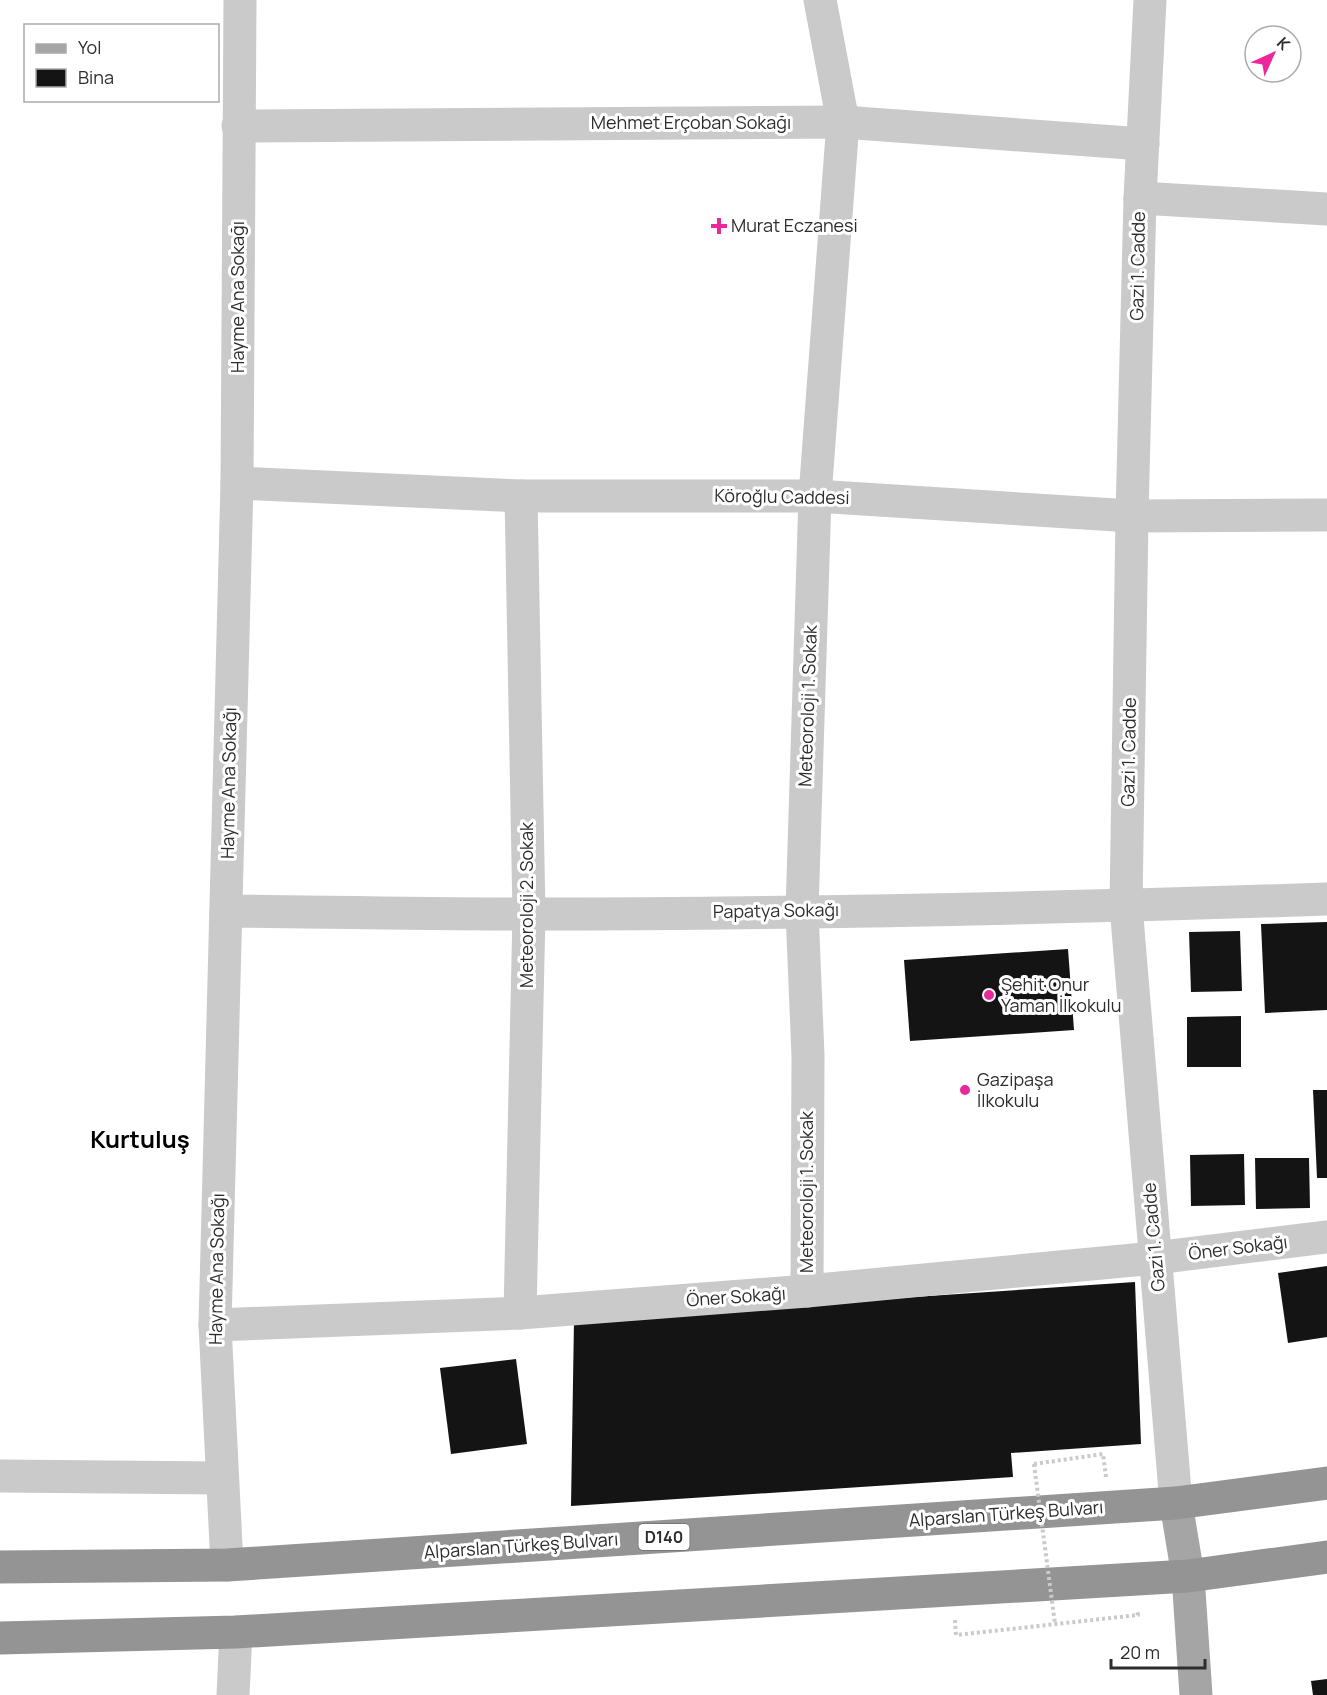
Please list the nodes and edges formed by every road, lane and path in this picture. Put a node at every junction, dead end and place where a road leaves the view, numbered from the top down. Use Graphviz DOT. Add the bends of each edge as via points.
graph roads {
  1 [pos="240,0"];
  2 [pos="820,0"];
  3 [pos="1150,0"];
  4 [pos="843,122"];
  5 [pos="238,126"];
  6 [pos="1143,144"];
  7 [pos="1140,198"];
  8 [pos="1327,209"];
  9 [pos="237,483"];
  10 [pos="521,496"];
  11 [pos="815,496"];
  12 [pos="1327,515"];
  13 [pos="1132,516"];
  14 [pos="1327,899"];
  15 [pos="1126,906"];
  16 [pos="226,911"];
  17 [pos="802,911"];
  18 [pos="529,914"];
  19 [pos="1327,1237"];
  20 [pos="1155,1258"];
  21 [pos="807,1292"];
  22 [pos="520,1313"];
  23 [pos="215,1325"];
  24 [pos="1103,1454"];
  25 [pos="0,1476"];
  26 [pos="222,1478"];
  27 [pos="1327,1483"];
  28 [pos="1176,1503"];
  29 [pos="1040,1512"];
  30 [pos="1327,1557"];
  31 [pos="227,1565"];
  32 [pos="0,1567"];
  33 [pos="1188,1576"];
  34 [pos="1050,1583"];
  35 [pos="1138,1615"];
  36 [pos="1055,1624"];
  37 [pos="236,1632"];
  38 [pos="956,1635"];
  39 [pos="0,1638"];
  40 [pos="233,1695"];
  41 [pos="1196,1695"];
  1 -- 5 [label="street, Hayme Ana Sokağı"];
  2 -- 4 [label="street, Meteoroloji 1. Sokak"];
  3 -- 6 [label="street, Gazi 1. Cadde"];
  4 -- 5 [label="street, Mehmet Erçoban Sokağı"];
  4 -- 6 [label="street, Mehmet Erçoban Sokağı"];
  4 -- 11 [label="street, Meteoroloji 1. Sokak"];
  5 -- 9 [label="street, Hayme Ana Sokağı"];
  6 -- 7 [label="street, Gazi 1. Cadde"];
  7 -- 8 [label="street"];
  7 -- 13 [label="street, Gazi 1. Cadde"];
  9 -- 10 [label="street, Köroğlu Caddesi"];
  9 -- 16 [label="street, Hayme Ana Sokağı"];
  10 -- 11 [label="street, Köroğlu Caddesi"];
  10 -- 18 [label="street, Meteoroloji 2. Sokak"];
  11 -- 13 [label="street, Köroğlu Caddesi"];
  11 -- 17 [label="street, Meteoroloji 1. Sokak"];
  12 -- 13 [label="street, Köroğlu Caddesi"];
  13 -- 15 [label="street, Gazi 1. Cadde"];
  14 -- 15 [label="street, Papatya Sokağı"];
  15 -- 17 [label="street, Papatya Sokağı"];
  15 -- 20 [label="street, Gazi 1. Cadde"];
  16 -- 18 [label="street, Papatya Sokağı"];
  16 -- 23 [label="street, Hayme Ana Sokağı"];
  17 -- 18 [label="street, Papatya Sokağı"];
  17 -- 21 [label="street, Meteoroloji 1. Sokak" via="808,1056"];
  18 -- 22 [label="street, Meteoroloji 2. Sokak"];
  19 -- 20 [label="street, Öner Sokağı"];
  20 -- 21 [label="street, Öner Sokağı"];
  20 -- 28 [label="street, Gazi 1. Cadde"];
  21 -- 22 [label="street, Öner Sokağı"];
  22 -- 23 [label="street, Öner Sokağı"];
  23 -- 26 [label="street, Hayme Ana Sokağı"];
  24 -- 29 [label="path, bridge" via="1034,1464"];
  25 -- 26 [label="street"];
  26 -- 31 [label="street, Hayme Ana Sokağı"];
  27 -- 28 [label="highway, Alparslan Türkeş Bulvarı / D140"];
  28 -- 29 [label="highway, Alparslan Türkeş Bulvarı / D140"];
  28 -- 33 [label="main road"];
  29 -- 31 [label="highway, Alparslan Türkeş Bulvarı / D140"];
  29 -- 34 [label="path, bridge"];
  30 -- 33 [label="highway"];
  31 -- 32 [label="highway, Alparslan Türkeş Bulvarı / D140"];
  33 -- 34 [label="highway"];
  33 -- 41 [label="main road"];
  34 -- 36 [label="path, bridge"];
  34 -- 37 [label="highway"];
  35 -- 36 [label="path"];
  36 -- 38 [label="path"];
  37 -- 39 [label="highway"];
  37 -- 40 [label="street"];
}
